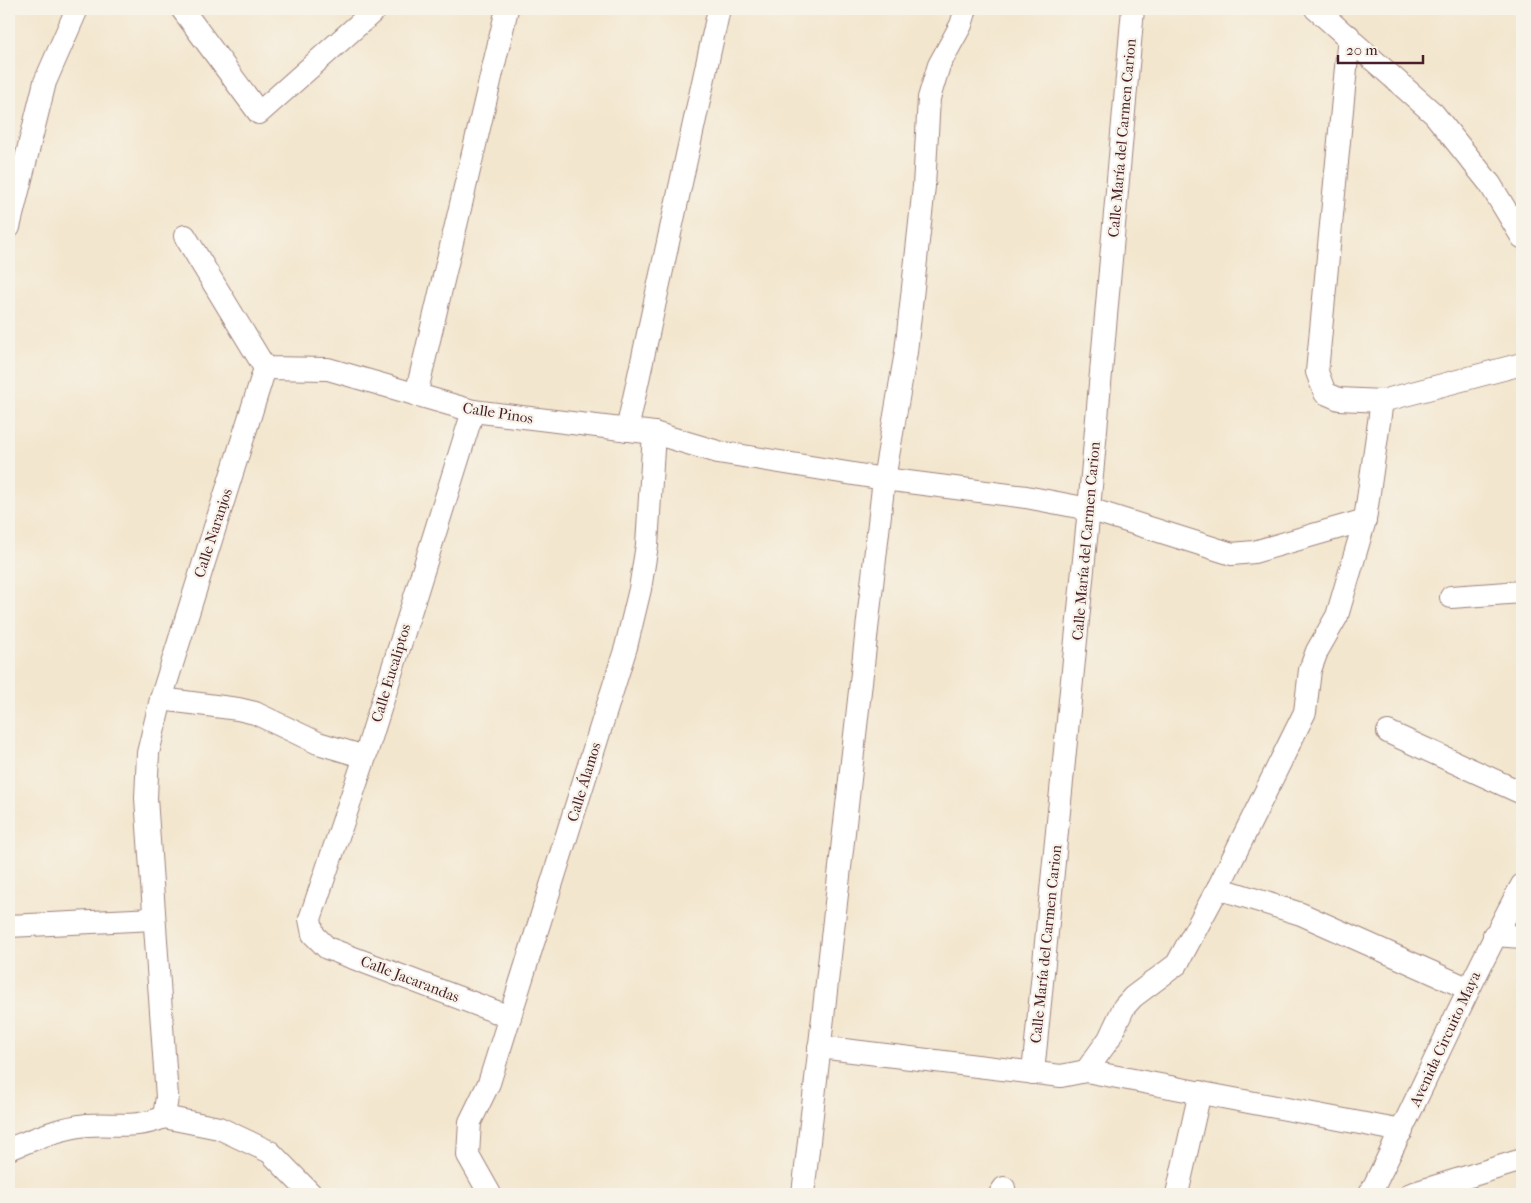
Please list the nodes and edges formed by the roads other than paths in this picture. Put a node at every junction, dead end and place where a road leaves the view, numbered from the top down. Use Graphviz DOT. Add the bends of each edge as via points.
graph roads {
  1 [pos="77,9"];
  2 [pos="182,9"];
  3 [pos="376,9"];
  4 [pos="507,9"];
  5 [pos="719,9"];
  6 [pos="966,9"];
  7 [pos="1133,9"];
  8 [pos="1316,9"];
  9 [pos="1349,36"];
  10 [pos="9,227"];
  11 [pos="185,236"];
  12 [pos="1522,237"];
  13 [pos="1522,364"];
  14 [pos="265,368"];
  15 [pos="416,395"];
  16 [pos="1382,401"];
  17 [pos="473,411"];
  18 [pos="627,430"];
  19 [pos="654,433"];
  20 [pos="884,479"];
  21 [pos="1090,509"];
  22 [pos="1365,520"];
  23 [pos="1522,592"];
  24 [pos="1452,596"];
  25 [pos="160,698"];
  26 [pos="1388,732"];
  27 [pos="365,757"];
  28 [pos="1522,793"];
  29 [pos="1522,885"];
  30 [pos="1218,888"];
  31 [pos="154,919"];
  32 [pos="9,926"];
  33 [pos="313,934"];
  34 [pos="1494,935"];
  35 [pos="1522,937"];
  36 [pos="1467,988"];
  37 [pos="510,1017"];
  38 [pos="819,1047"];
  39 [pos="1086,1071"];
  40 [pos="1033,1073"];
  41 [pos="1200,1092"];
  42 [pos="164,1117"];
  43 [pos="1402,1131"];
  44 [pos="9,1149"];
  45 [pos="1522,1160"];
  46 [pos="311,1194"];
  47 [pos="490,1194"];
  48 [pos="803,1194"];
  49 [pos="1177,1194"];
  50 [pos="1370,1194"];
  51 [pos="1411,1194"];
  1 -- 10 [label="street" via="45,82"];
  2 -- 3 [label="street" via="259,114"];
  4 -- 15 [label="street"];
  5 -- 18 [label="street"];
  6 -- 20 [label="street" via="961,26 939,66 929,98 924,186 906,352"];
  7 -- 21 [label="street, Calle María del Carmen Carion"];
  8 -- 9 [label="street"];
  9 -- 12 [label="street" via="1434,114 1490,184"];
  9 -- 16 [label="street" via="1317,372 1325,393 1339,399"];
  11 -- 14 [label="street"];
  13 -- 16 [label="street"];
  14 -- 15 [label="street, Calle Pinos" via="328,369"];
  14 -- 25 [label="street, Calle Naranjos"];
  15 -- 17 [label="street, Calle Pinos"];
  16 -- 22 [label="street"];
  17 -- 18 [label="street, Calle Pinos"];
  17 -- 27 [label="street, Calle Eucaliptos"];
  18 -- 19 [label="street, Calle Pinos"];
  19 -- 20 [label="street, Calle Pinos" via="718,452"];
  19 -- 37 [label="street, Calle Álamos" via="647,545 626,647"];
  20 -- 21 [label="street, Calle Pinos"];
  20 -- 38 [label="street"];
  21 -- 22 [label="street, Calle Pinos" via="1232,554 1254,552"];
  21 -- 40 [label="street, Calle María del Carmen Carion"];
  22 -- 30 [label="street" via="1337,616 1310,670 1306,712"];
  23 -- 24 [label="street"];
  25 -- 27 [label="street" via="255,713 318,743"];
  25 -- 31 [label="street, Calle Naranjos" via="148,753 146,798"];
  26 -- 28 [label="street"];
  27 -- 33 [label="street, Calle Eucaliptos" via="310,919"];
  29 -- 34 [label="street, Avenida Circuito Maya"];
  30 -- 36 [label="street" via="1301,914"];
  30 -- 39 [label="street" via="1177,964 1129,1002 1109,1039"];
  31 -- 32 [label="street"];
  31 -- 42 [label="street, Calle Naranjos" via="167,1097"];
  33 -- 37 [label="street, Calle Jacarandas" via="327,948"];
  34 -- 35 [label="street"];
  34 -- 36 [label="street, Avenida Circuito Maya"];
  36 -- 43 [label="street, Avenida Circuito Maya"];
  37 -- 47 [label="street, Calle Álamos" via="489,1083 470,1122 468,1155"];
  38 -- 40 [label="street"];
  38 -- 48 [label="street"];
  39 -- 40 [label="street" via="1062,1076"];
  39 -- 41 [label="street"];
  41 -- 43 [label="street"];
  41 -- 49 [label="street"];
  42 -- 44 [label="street" via="147,1124 78,1127 46,1134"];
  42 -- 46 [label="street" via="219,1128 270,1152"];
  43 -- 50 [label="street, Avenida Circuito Maya"];
  45 -- 51 [label="street"];
}
